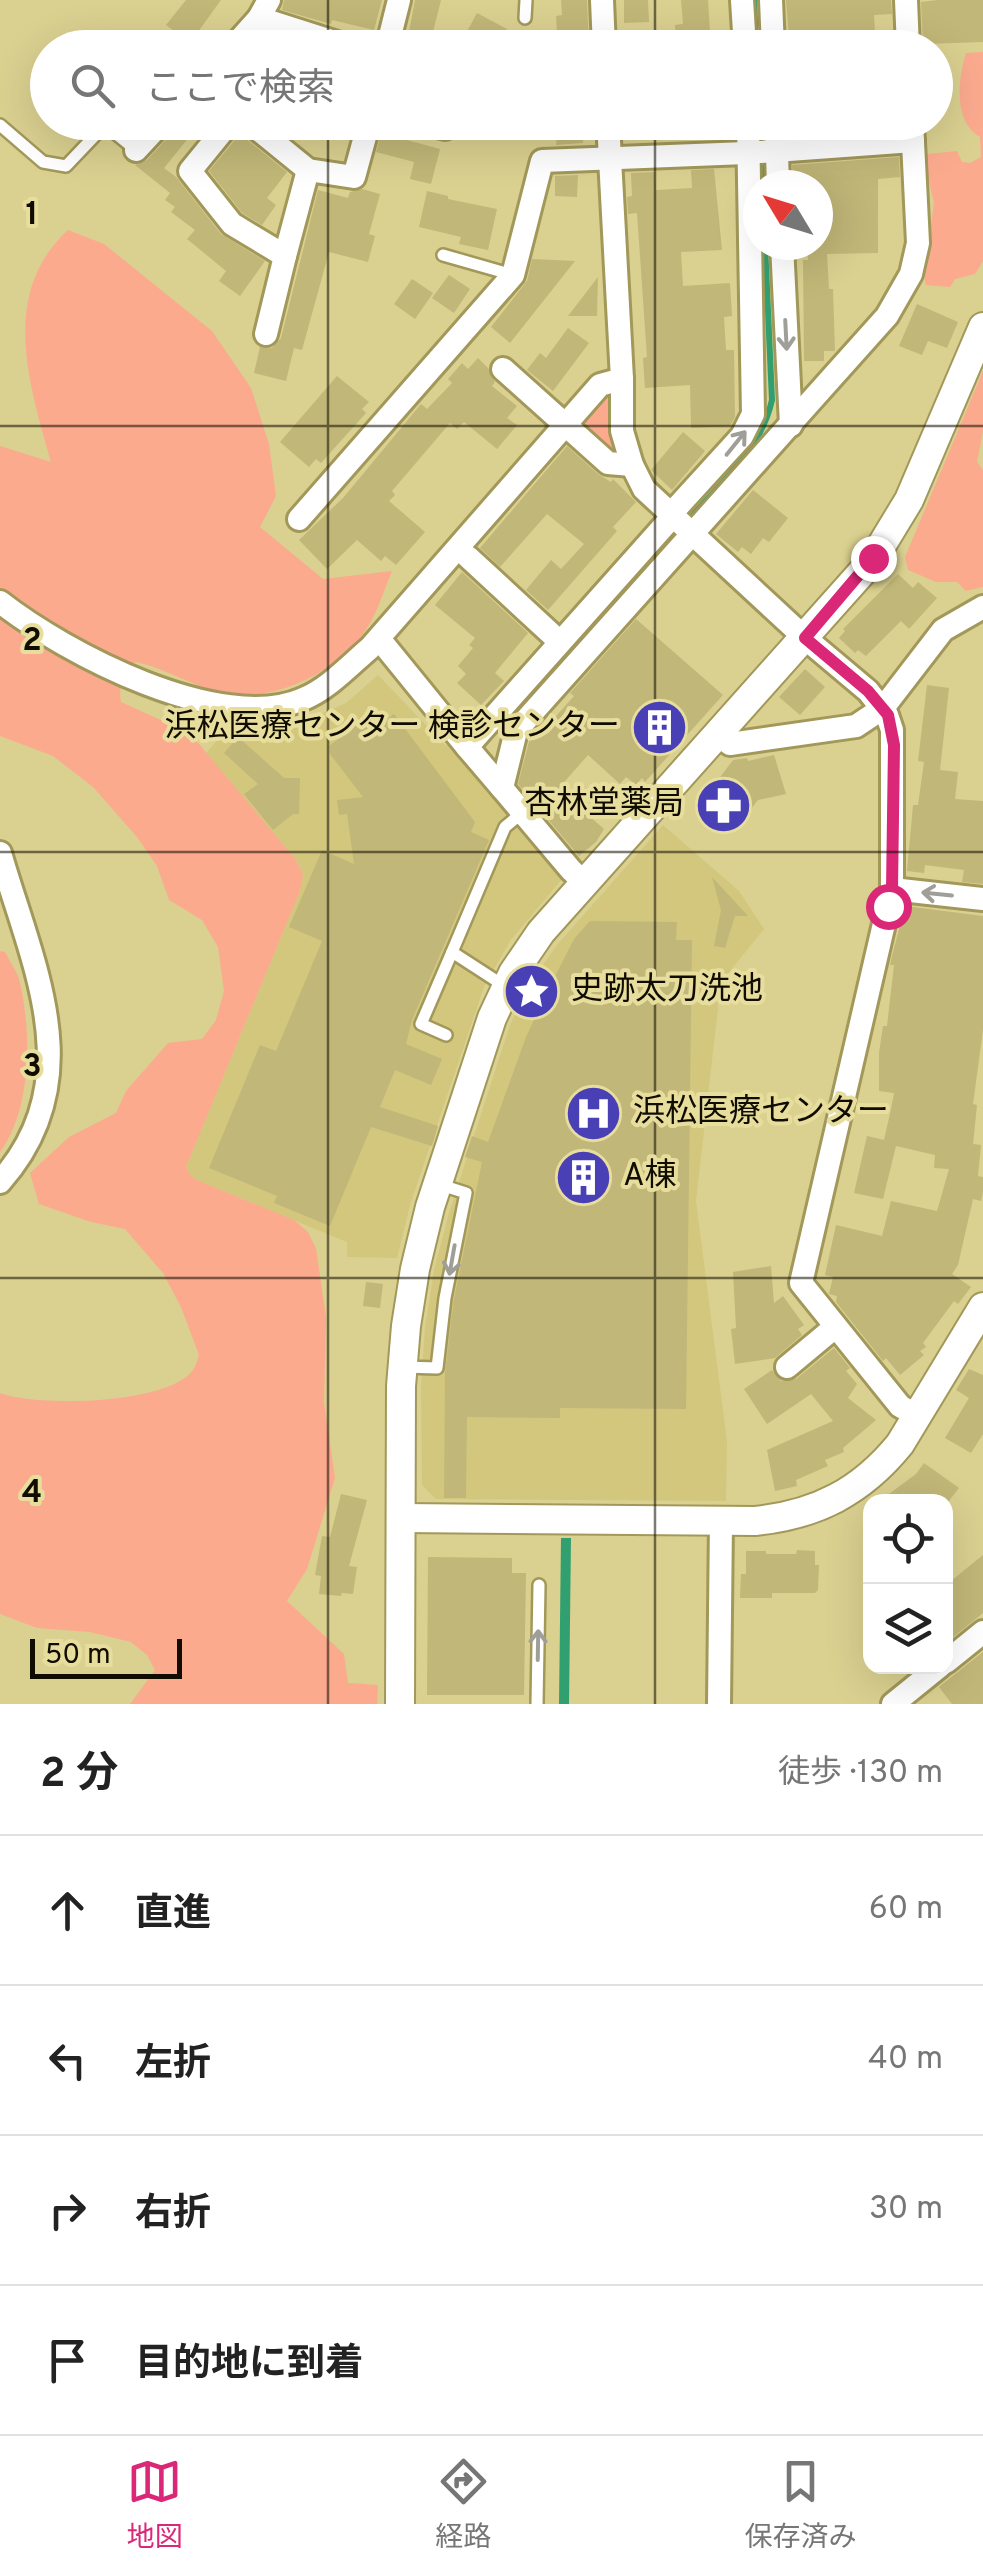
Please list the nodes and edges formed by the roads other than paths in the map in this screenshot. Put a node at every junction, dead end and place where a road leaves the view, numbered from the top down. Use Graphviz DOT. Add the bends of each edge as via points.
graph roads {
  1 [pos="399,0"];
  2 [pos="526,0"];
  3 [pos="602,0"];
  4 [pos="742,0"];
  5 [pos="771,0"];
  6 [pos="906,0"];
  7 [pos="264,9"];
  8 [pos="526,18"];
  9 [pos="247,30"];
  10 [pos="312,30"];
  11 [pos="391,30"];
  12 [pos="603,30"];
  13 [pos="743,30"];
  14 [pos="772,30"];
  15 [pos="907,30"];
  16 [pos="0,125"];
  17 [pos="91,140"];
  18 [pos="124,140"];
  19 [pos="145,140"];
  20 [pos="215,140"];
  21 [pos="272,140"];
  22 [pos="364,140"];
  23 [pos="609,140"];
  24 [pos="749,140"];
  25 [pos="777,140"];
  26 [pos="855,140"];
  27 [pos="912,140"];
  28 [pos="136,150"];
  29 [pos="777,151"];
  30 [pos="749,153"];
  31 [pos="610,159"];
  32 [pos="308,170"];
  33 [pos="778,170"];
  34 [pos="284,256"];
  35 [pos="442,256"];
  36 [pos="783,260"];
  37 [pos="513,275"];
  38 [pos="983,327"];
  39 [pos="266,334"];
  40 [pos="503,369"];
  41 [pos="622,379"];
  42 [pos="566,424"];
  43 [pos="791,425"];
  44 [pos="632,465"];
  45 [pos="671,516"];
  46 [pos="299,519"];
  47 [pos="693,535"];
  48 [pos="468,557"];
  49 [pos="0,602"];
  50 [pos="983,608"];
  51 [pos="805,638"];
  52 [pos="560,642"];
  53 [pos="385,646"];
  54 [pos="883,708"];
  55 [pos="718,734"];
  56 [pos="467,747"];
  57 [pos="502,788"];
  58 [pos="523,812"];
  59 [pos="0,854"];
  60 [pos="585,882"];
  61 [pos="892,889"];
  62 [pos="983,899"];
  63 [pos="452,952"];
  64 [pos="506,987"];
  65 [pos="446,1034"];
  66 [pos="0,1182"];
  67 [pos="983,1307"];
  68 [pos="835,1327"];
  69 [pos="787,1366"];
  70 [pos="917,1416"];
  71 [pos="402,1518"];
  72 [pos="721,1521"];
  73 [pos="539,1585"];
  74 [pos="983,1632"];
  75 [pos="953,1656"];
  76 [pos="930,1674"];
  77 [pos="400,1704"];
  78 [pos="538,1704"];
  79 [pos="719,1704"];
  80 [pos="893,1704"];
  1 -- 11 [label="street"];
  2 -- 8 [label="lane"];
  3 -- 12 [label="street"];
  4 -- 13 [label="street"];
  5 -- 14 [label="street"];
  6 -- 15 [label="street"];
  7 -- 9 [label="street"];
  7 -- 10 [label="street"];
  16 -- 17 [label="lane" via="43,162 66,166"];
  18 -- 28 [label="lane"];
  19 -- 28 [label="street"];
  20 -- 34 [label="street" via="190,171 232,224"];
  21 -- 32 [label="street"];
  22 -- 32 [label="street" via="354,177"];
  23 -- 31 [label="street"];
  24 -- 30 [label="street"];
  25 -- 29 [label="street"];
  26 -- 29 [label="street"];
  27 -- 43 [label="street" via="918,243 911,274 887,316"];
  29 -- 30 [label="street"];
  29 -- 33 [label="street"];
  30 -- 31 [label="street"];
  45 -- 30 [label="street, one-way" via="754,414"];
  31 -- 37 [label="street" via="542,161"];
  31 -- 41 [label="street"];
  32 -- 34 [label="street"];
  34 -- 39 [label="street"];
  35 -- 37 [label="lane"];
  36 -- 43 [label="street, one-way"];
  37 -- 46 [label="street"];
  38 -- 51 [label="street" via="900,516 866,568"];
  40 -- 42 [label="street"];
  41 -- 42 [label="street" via="600,385"];
  41 -- 44 [label="street" via="622,431"];
  42 -- 44 [label="street" via="608,462"];
  42 -- 49 [label="street" via="370,648 303,700 234,709 193,700 106,665"];
  43 -- 47 [label="street"];
  44 -- 45 [label="street" via="644,489"];
  45 -- 47 [label="street"];
  45 -- 52 [label="street"];
  47 -- 51 [label="street"];
  47 -- 57 [label="street" via="516,731"];
  48 -- 52 [label="street"];
  50 -- 54 [label="street" via="943,630"];
  51 -- 54 [label="street"];
  51 -- 55 [label="street"];
  52 -- 56 [label="street"];
  53 -- 56 [label="street"];
  54 -- 55 [label="street" via="856,726 730,744"];
  54 -- 61 [label="street" via="894,745"];
  55 -- 60 [label="street"];
  56 -- 57 [label="street"];
  57 -- 58 [label="street"];
  58 -- 60 [label="street"];
  58 -- 63 [label="lane" via="505,827"];
  59 -- 66 [label="street" via="51,1048 49,1088 37,1126"];
  60 -- 64 [label="street" via="541,932"];
  62 -- 61 [label="street, one-way"];
  61 -- 68 [label="street" via="802,1274 806,1291"];
  63 -- 64 [label="lane"];
  63 -- 65 [label="lane" via="421,1024"];
  64 -- 71 [label="street" via="415,1269 402,1366"];
  67 -- 70 [label="street"];
  68 -- 69 [label="street"];
  68 -- 70 [label="street" via="900,1406"];
  70 -- 72 [label="street" via="885,1463 847,1494 779,1519"];
  71 -- 72 [label="street"];
  71 -- 77 [label="street"];
  72 -- 79 [label="street"];
  78 -- 73 [label="lane, one-way"];
  74 -- 75 [label="street"];
  76 -- 80 [label="street"];
}
